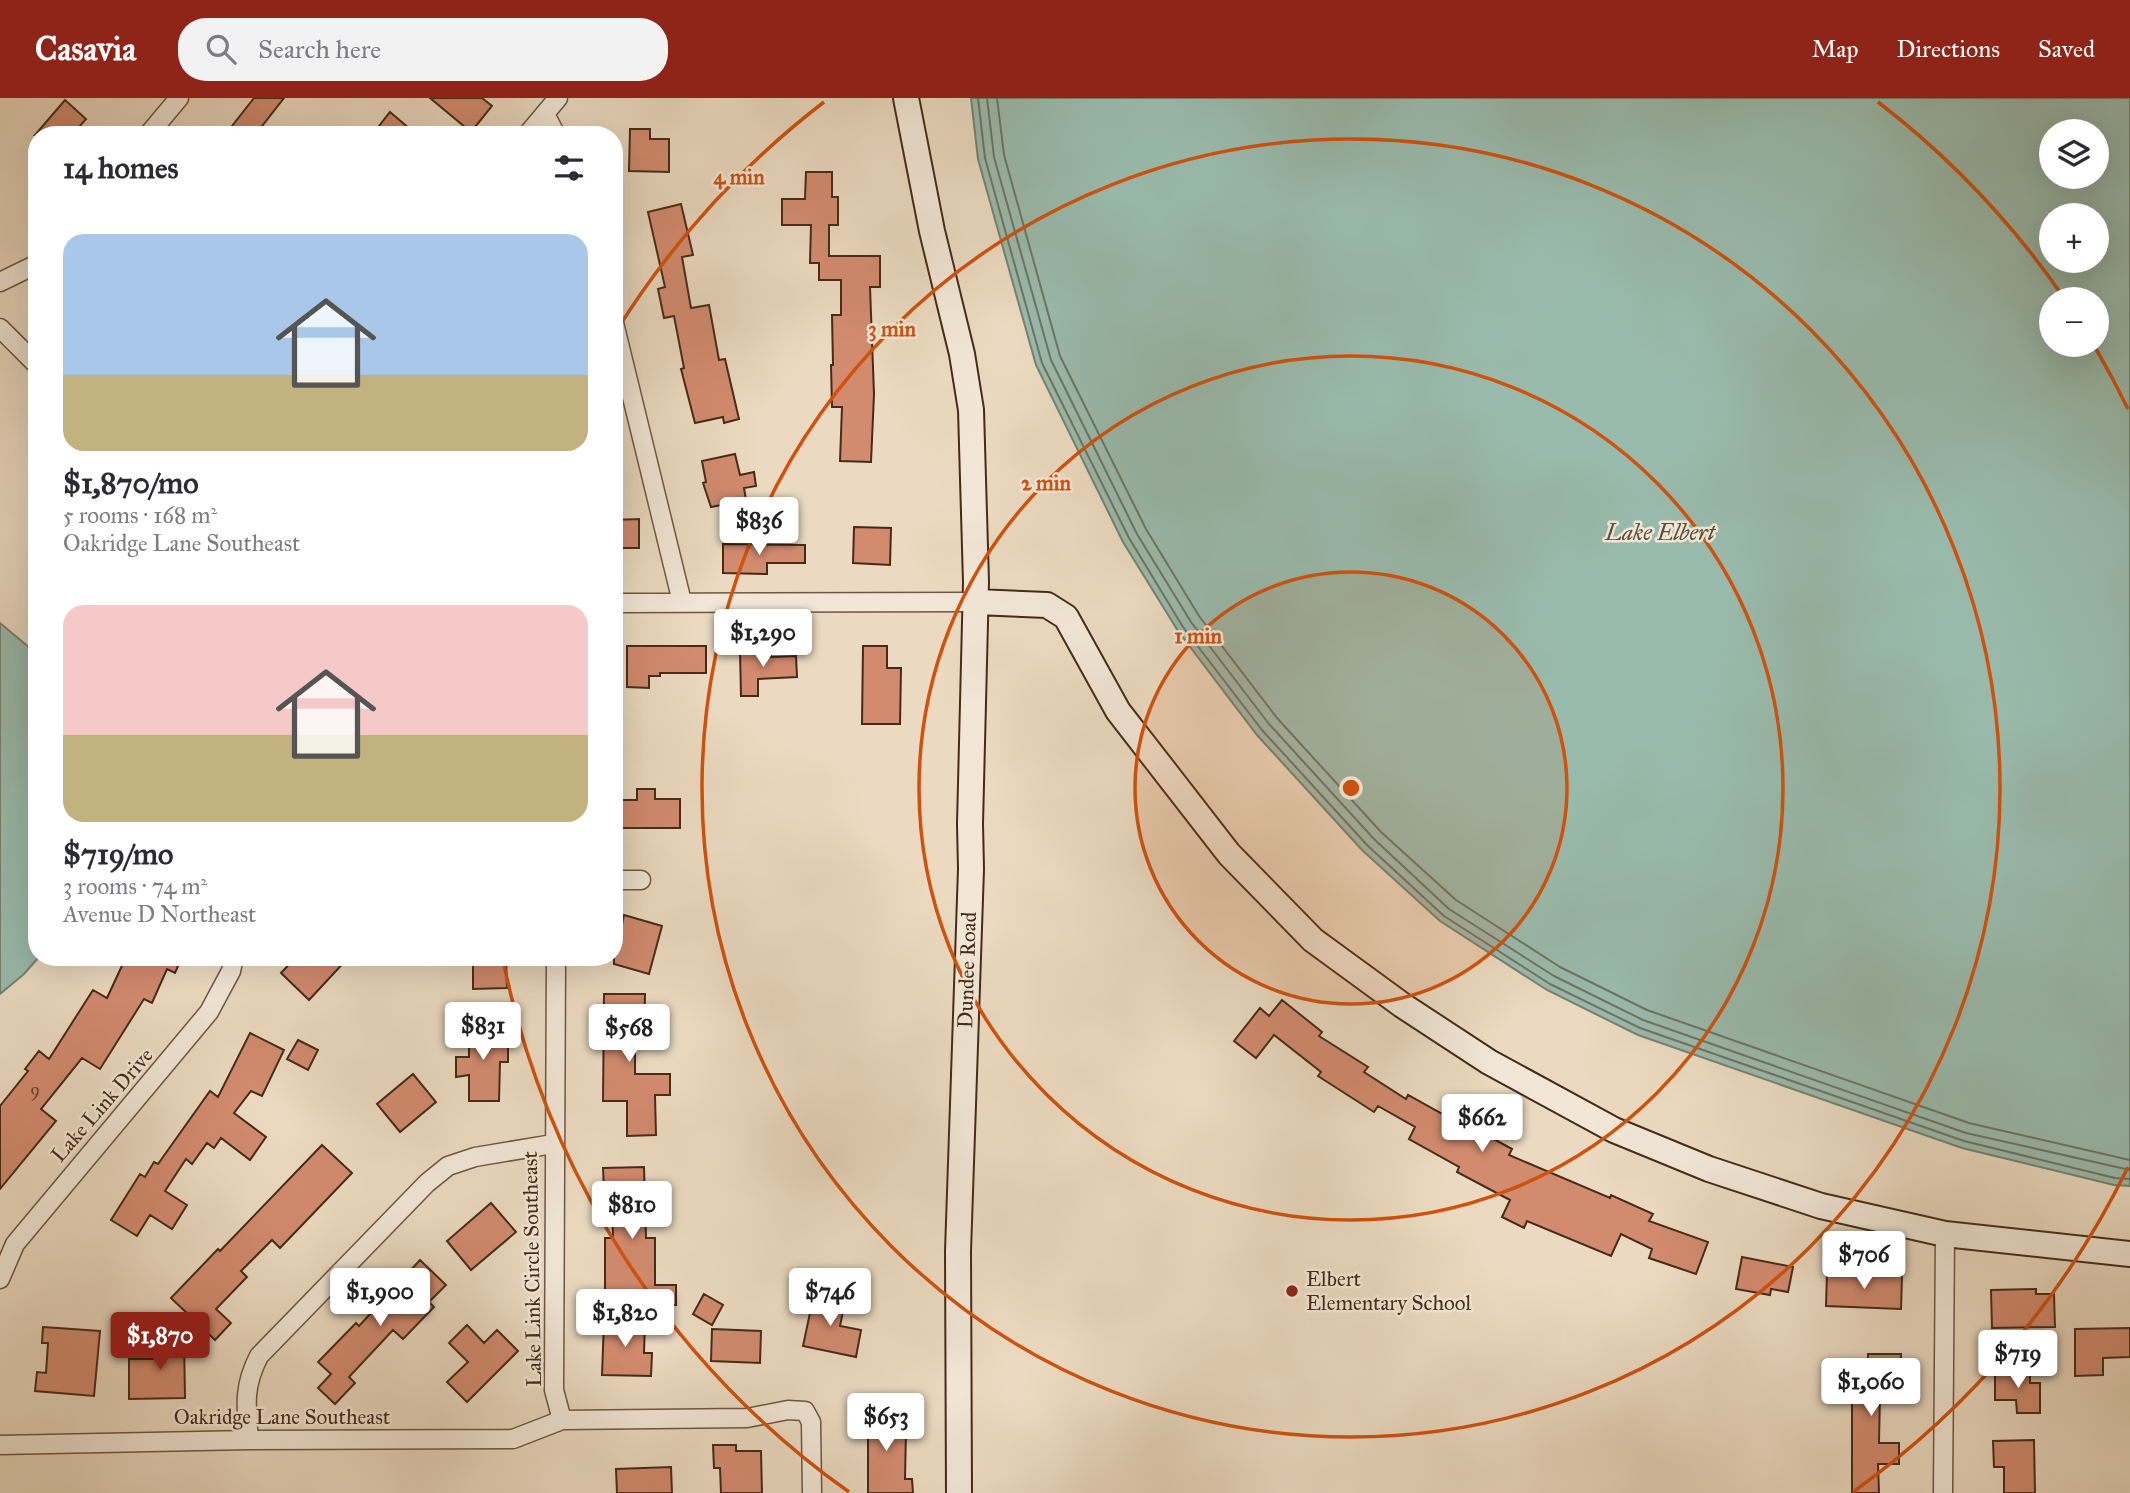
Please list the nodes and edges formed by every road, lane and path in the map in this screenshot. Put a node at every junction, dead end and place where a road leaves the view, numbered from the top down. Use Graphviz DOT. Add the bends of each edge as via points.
graph roads {
  1 [pos="179,98"];
  2 [pos="558,98"];
  3 [pos="906,98"];
  4 [pos="545,114"];
  5 [pos="156,126"];
  6 [pos="535,126"];
  7 [pos="551,126"];
  8 [pos="28,268"];
  9 [pos="0,282"];
  10 [pos="0,328"];
  11 [pos="28,356"];
  12 [pos="623,360"];
  13 [pos="682,602"];
  14 [pos="976,602"];
  15 [pos="623,603"];
  16 [pos="623,880"];
  17 [pos="641,880"];
  18 [pos="232,966"];
  19 [pos="556,966"];
  20 [pos="553,1144"];
  21 [pos="1945,1234"];
  22 [pos="2130,1254"];
  23 [pos="0,1279"];
  24 [pos="562,1420"];
  25 [pos="249,1440"];
  26 [pos="0,1445"];
  27 [pos="812,1493"];
  28 [pos="959,1493"];
  29 [pos="1943,1493"];
  1 -- 5 [label="street"];
  2 -- 4 [label="street"];
  3 -- 14 [label="main road, Dundee Road" via="971,410"];
  4 -- 6 [label="street"];
  4 -- 7 [label="street"];
  8 -- 9 [label="street"];
  10 -- 11 [label="street"];
  12 -- 13 [label="street"];
  13 -- 14 [label="street"];
  13 -- 15 [label="street"];
  14 -- 21 [label="main road" via="1047,605 1066,617 1118,711 1229,854 1313,940 1489,1062 1614,1130 1709,1169 1821,1206"];
  14 -- 28 [label="main road, Dundee Road" via="958,1251"];
  16 -- 17 [label="street"];
  18 -- 23 [label="street, Lake Link Drive" via="209,1012 15,1244"];
  19 -- 20 [label="street, Lake Link Circle Southeast"];
  20 -- 24 [label="street, Lake Link Circle Southeast" via="554,1390"];
  20 -- 25 [label="street" via="475,1157 448,1166 427,1183 260,1356 249,1375 245,1399"];
  21 -- 22 [label="main road"];
  21 -- 29 [label="street"];
  24 -- 25 [label="street, Oakridge Lane Southeast" via="513,1439"];
  24 -- 27 [label="street" via="747,1418 805,1411 811,1422"];
  25 -- 26 [label="street, Oakridge Lane Southeast"];
}
